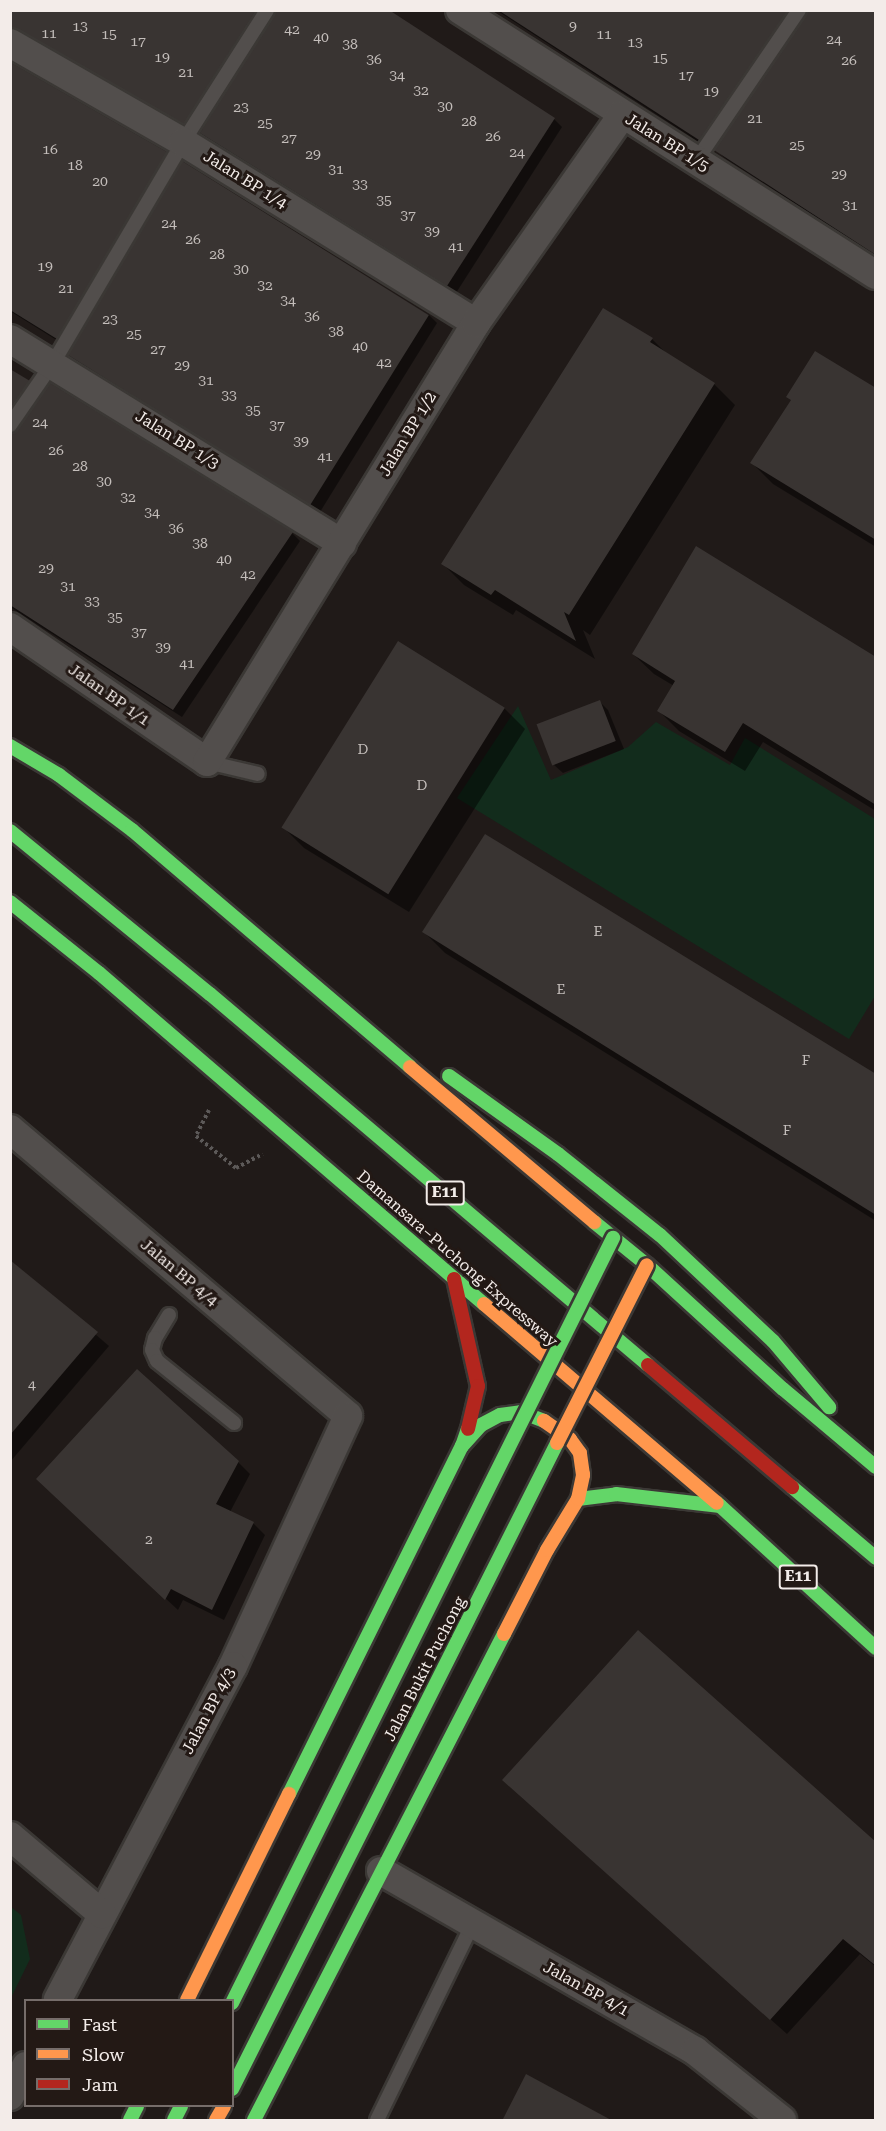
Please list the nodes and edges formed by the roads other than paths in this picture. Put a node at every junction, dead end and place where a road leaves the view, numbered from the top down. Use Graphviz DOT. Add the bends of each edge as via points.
graph roads {
  1 [pos="267,10"];
  2 [pos="460,10"];
  3 [pos="798,10"];
  4 [pos="10,43"];
  5 [pos="622,115"];
  6 [pos="183,142"];
  7 [pos="696,162"];
  8 [pos="876,275"];
  9 [pos="476,323"];
  10 [pos="10,339"];
  11 [pos="53,363"];
  12 [pos="10,425"];
  13 [pos="342,543"];
  14 [pos="10,627"];
  15 [pos="10,746"];
  16 [pos="207,762"];
  17 [pos="258,774"];
  18 [pos="10,831"];
  19 [pos="10,902"];
  20 [pos="250,933"];
  21 [pos="414,1051"];
  22 [pos="433,1064"];
  23 [pos="10,1129"];
  24 [pos="613,1238"];
  25 [pos="647,1265"];
  26 [pos="454,1280"];
  27 [pos="169,1315"];
  28 [pos="348,1416"];
  29 [pos="234,1423"];
  30 [pos="462,1446"];
  31 [pos="876,1465"];
  32 [pos="578,1499"];
  33 [pos="720,1506"];
  34 [pos="876,1558"];
  35 [pos="876,1648"];
  36 [pos="10,1836"];
  37 [pos="381,1870"];
  38 [pos="102,1914"];
  39 [pos="472,1925"];
  40 [pos="59,1999"];
  41 [pos="188,1999"];
  42 [pos="234,1999"];
  43 [pos="24,2070"];
  44 [pos="234,2084"];
  45 [pos="10,2096"];
  46 [pos="137,2107"];
  47 [pos="181,2107"];
  48 [pos="223,2107"];
  49 [pos="130,2121"];
  50 [pos="174,2121"];
  51 [pos="216,2121"];
  52 [pos="254,2121"];
  53 [pos="377,2121"];
  54 [pos="782,2121"];
  1 -- 6 [label="lane"];
  2 -- 5 [label="street, Jalan BP 1/5"];
  3 -- 7 [label="lane"];
  4 -- 6 [label="street, Jalan BP 1/4"];
  5 -- 7 [label="street, Jalan BP 1/5"];
  5 -- 9 [label="street, Jalan BP 1/2"];
  6 -- 9 [label="street, Jalan BP 1/4"];
  6 -- 11 [label="lane"];
  7 -- 8 [label="street, Jalan BP 1/5"];
  9 -- 13 [label="street, Jalan BP 1/2"];
  10 -- 11 [label="street, Jalan BP 1/3"];
  11 -- 12 [label="lane"];
  11 -- 13 [label="street, Jalan BP 1/3"];
  13 -- 16 [label="street, Jalan BP 1/2"];
  14 -- 16 [label="street, Jalan BP 1/1"];
  15 -- 20 [label="main road" via="59,775 132,830"];
  16 -- 17 [label="lane"];
  18 -- 34 [label="main road, E11" via="219,1002"];
  19 -- 26 [label="main road, Damansara–Puchong Expressway / E11" via="99,973"];
  20 -- 21 [label="main road"];
  20 -- 24 [label="main road"];
  22 -- 31 [label="main road" via="660,1234 773,1341"];
  23 -- 28 [label="street, Jalan BP 4/4"];
  24 -- 25 [label="main road"];
  24 -- 42 [label="main road, Jalan Bukit Puchong, bridge"];
  25 -- 31 [label="main road" via="783,1389"];
  25 -- 44 [label="main road, Jalan Bukit Puchong, bridge"];
  26 -- 30 [label="main road" via="478,1386"];
  26 -- 33 [label="main road, Damansara–Puchong Expressway / E11"];
  27 -- 29 [label="lane" via="155,1338 152,1350 157,1361"];
  28 -- 38 [label="street, Jalan BP 4/3" via="233,1666"];
  30 -- 32 [label="main road" via="482,1425 500,1415 521,1412 536,1417 555,1426 580,1453 583,1475"];
  30 -- 41 [label="main road"];
  32 -- 33 [label="main road" via="616,1494"];
  32 -- 37 [label="main road" via="547,1550"];
  33 -- 35 [label="main road, Damansara–Puchong Expressway / E11"];
  36 -- 38 [label="street"];
  37 -- 39 [label="street, Jalan BP 4/1"];
  37 -- 52 [label="main road"];
  38 -- 40 [label="street, Jalan BP 4/3"];
  39 -- 53 [label="lane"];
  39 -- 54 [label="street, Jalan BP 4/1" via="695,2051"];
  43 -- 45 [label="street"];
  46 -- 49 [label="main road"];
  47 -- 50 [label="main road"];
  48 -- 51 [label="main road"];
}
